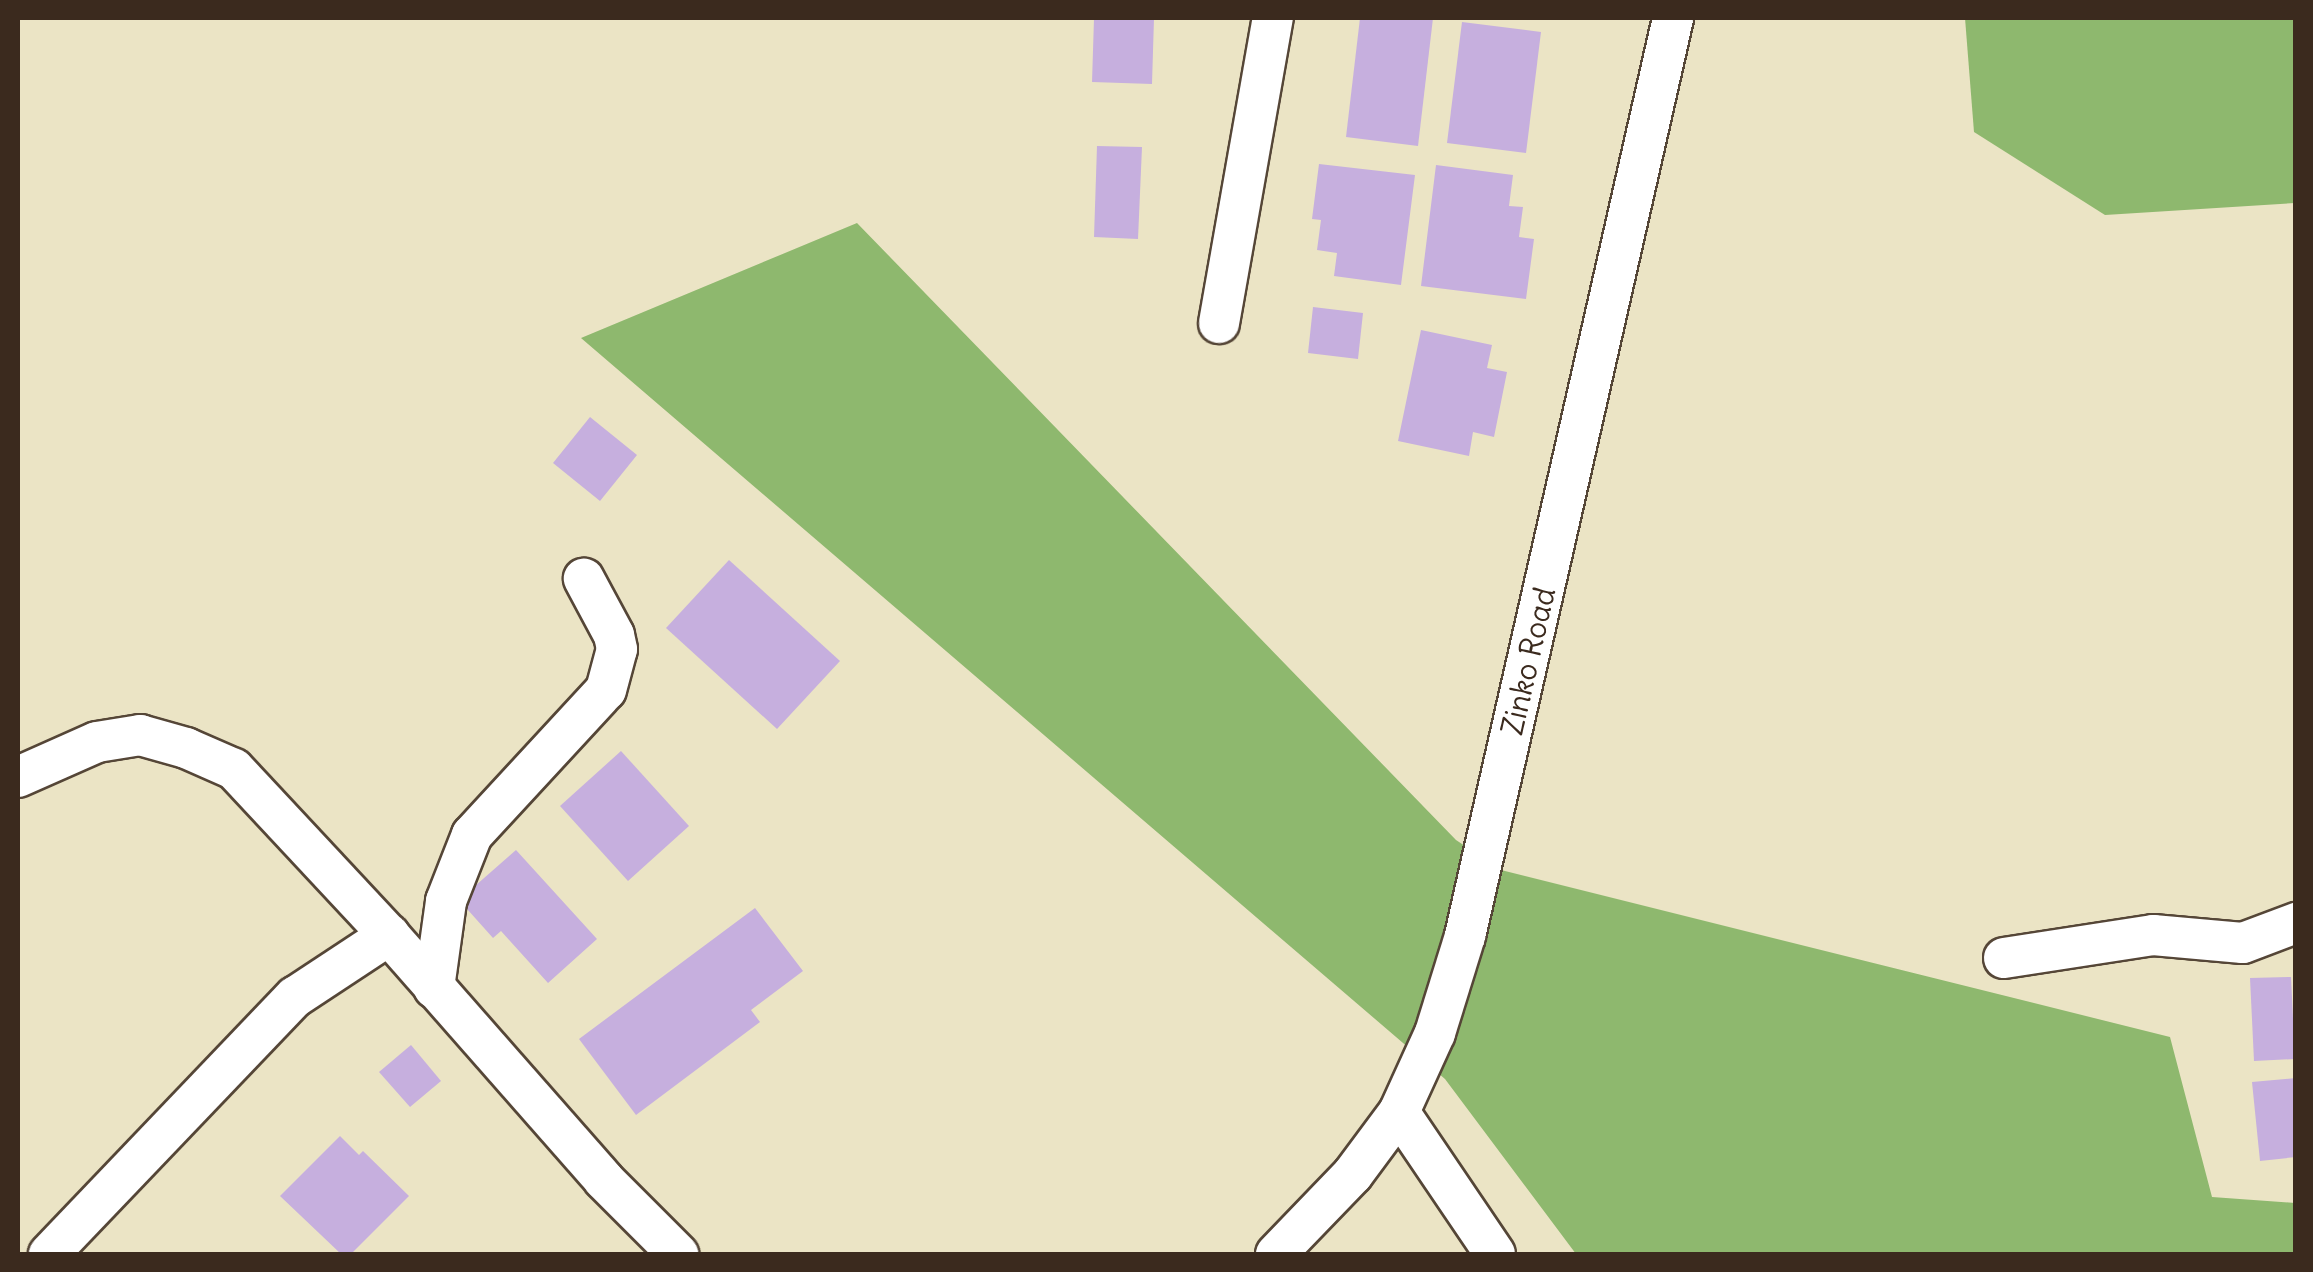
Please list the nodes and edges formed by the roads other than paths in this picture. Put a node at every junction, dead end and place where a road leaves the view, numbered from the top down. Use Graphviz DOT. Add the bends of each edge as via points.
graph roads {
  1 [pos="1273,18"];
  2 [pos="1673,18"];
  3 [pos="1219,323"];
  4 [pos="584,579"];
  5 [pos="18,777"];
  6 [pos="2296,924"];
  7 [pos="389,935"];
  8 [pos="2004,958"];
  9 [pos="434,988"];
  10 [pos="1399,1112"];
  11 [pos="49,1254"];
  12 [pos="678,1254"];
  13 [pos="1276,1254"];
  14 [pos="1495,1254"];
  1 -- 3 [label="street"];
  2 -- 10 [label="street, Zinko Road" via="1465,936"];
  4 -- 9 [label="street" via="617,649 606,690 472,834 446,901"];
  5 -- 7 [label="street" via="97,742 140,735 186,748 234,769"];
  6 -- 8 [label="street" via="2243,943 2153,935"];
  7 -- 9 [label="street"];
  7 -- 11 [label="street" via="295,997"];
  9 -- 12 [label="street"];
  10 -- 13 [label="street, Zinko Road" via="1353,1174"];
  10 -- 14 [label="street"];
}
